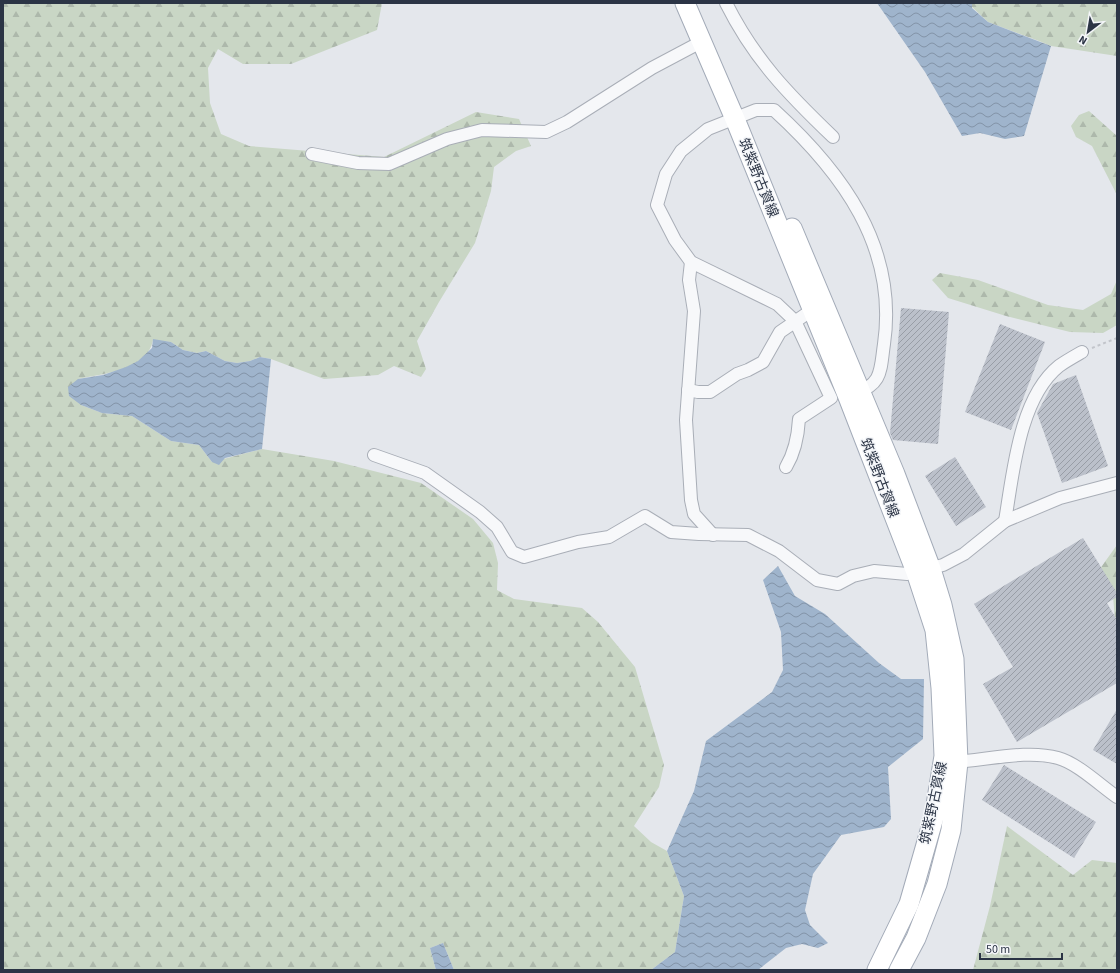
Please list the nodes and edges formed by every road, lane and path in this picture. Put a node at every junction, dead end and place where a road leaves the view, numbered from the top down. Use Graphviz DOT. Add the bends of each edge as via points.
graph roads {
  1 [pos="685,3"];
  2 [pos="699,3"];
  3 [pos="726,3"];
  4 [pos="701,42"];
  5 [pos="740,117"];
  6 [pos="833,137"];
  7 [pos="312,154"];
  8 [pos="691,262"];
  9 [pos="812,310"];
  10 [pos="795,321"];
  11 [pos="1117,338"];
  12 [pos="1082,352"];
  13 [pos="688,390"];
  14 [pos="854,394"];
  15 [pos="374,455"];
  16 [pos="786,467"];
  17 [pos="1117,483"];
  18 [pos="1005,520"];
  19 [pos="713,534"];
  20 [pos="924,571"];
  21 [pos="951,762"];
  22 [pos="1117,797"];
  23 [pos="877,970"];
  24 [pos="899,970"];
  1 -- 4 [label="main road, 筑紫野古賀線"];
  2 -- 5 [label="main road, 筑紫野古賀線"];
  3 -- 6 [label="street" via="740,32 767,68 789,95"];
  4 -- 5 [label="main road, 筑紫野古賀線"];
  4 -- 7 [label="street" via="652,68 567,122 546,132 482,130 447,139 389,164 358,163"];
  5 -- 8 [label="street" via="708,129 681,151 666,174 658,205 675,240"];
  5 -- 9 [label="main road, 筑紫野古賀線"];
  5 -- 14 [label="main road, 筑紫野古賀線"];
  5 -- 14 [label="street" via="756,110 774,110 846,188 864,219 878,256 888,321 877,380 870,388"];
  8 -- 10 [label="street" via="777,304"];
  8 -- 13 [label="street" via="689,280 694,311"];
  9 -- 10 [label="street"];
  9 -- 14 [label="main road, 筑紫野古賀線"];
  10 -- 13 [label="street" via="780,332 763,362 737,374 710,392"];
  10 -- 16 [label="street" via="831,398 799,419 797,440 792,458"];
  11 -- 12 [label="path"];
  12 -- 18 [label="street" via="1058,367 1046,380 1026,416 1016,455"];
  13 -- 19 [label="street" via="686,420 691,500 694,514"];
  14 -- 20 [label="main road, 筑紫野古賀線" via="895,474"];
  15 -- 19 [label="street" via="425,473 480,512 497,527 512,552 524,557 578,542 609,537 645,516 671,532"];
  17 -- 18 [label="street" via="1060,498"];
  18 -- 20 [label="street" via="964,554 943,566"];
  19 -- 20 [label="street" via="748,535 779,551 817,580 838,584 853,576 874,571 907,574"];
  20 -- 21 [label="main road, 筑紫野古賀線" via="942,605 954,659"];
  21 -- 22 [label="street" via="1027,756 1059,758"];
  21 -- 23 [label="main road, 筑紫野古賀線" via="909,904"];
  21 -- 24 [label="main road, 筑紫野古賀線" via="951,830 937,884 916,938"];
}
